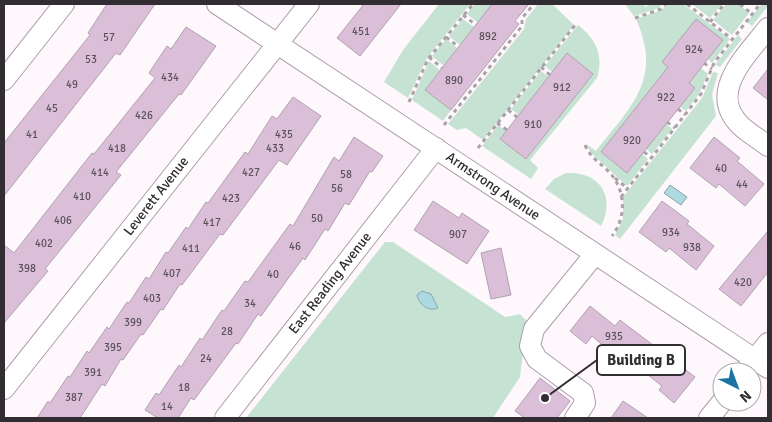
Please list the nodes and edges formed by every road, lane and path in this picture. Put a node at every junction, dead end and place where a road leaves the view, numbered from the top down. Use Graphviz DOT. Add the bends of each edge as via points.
graph roads {
  1 [pos="64,4"];
  2 [pos="217,4"];
  3 [pos="309,4"];
  4 [pos="473,4"];
  5 [pos="534,4"];
  6 [pos="665,4"];
  7 [pos="687,4"];
  8 [pos="724,4"];
  9 [pos="740,4"];
  10 [pos="760,4"];
  11 [pos="751,13"];
  12 [pos="464,15"];
  13 [pos="635,18"];
  14 [pos="710,22"];
  15 [pos="576,24"];
  16 [pos="476,25"];
  17 [pos="768,28"];
  18 [pos="446,37"];
  19 [pos="732,38"];
  20 [pos="277,44"];
  21 [pos="459,47"];
  22 [pos="429,57"];
  23 [pos="704,63"];
  24 [pos="442,68"];
  25 [pos="541,68"];
  26 [pos="711,69"];
  27 [pos="550,75"];
  28 [pos="4,80"];
  29 [pos="409,102"];
  30 [pos="678,109"];
  31 [pos="508,110"];
  32 [pos="685,115"];
  33 [pos="517,117"];
  34 [pos="667,122"];
  35 [pos="497,123"];
  36 [pos="444,125"];
  37 [pos="675,128"];
  38 [pos="507,130"];
  39 [pos="585,145"];
  40 [pos="768,146"];
  41 [pos="436,148"];
  42 [pos="478,148"];
  43 [pos="644,152"];
  44 [pos="652,158"];
  45 [pos="610,174"];
  46 [pos="628,188"];
  47 [pos="621,197"];
  48 [pos="612,236"];
  49 [pos="595,254"];
  50 [pos="768,343"];
  51 [pos="749,362"];
  52 [pos="758,362"];
  53 [pos="4,389"];
  54 [pos="225,418"];
  55 [pos="575,418"];
  1 -- 28 [label="street"];
  2 -- 20 [label="street, Armstrong Avenue"];
  3 -- 20 [label="street, Leverett Avenue"];
  4 -- 12 [label="path"];
  5 -- 36 [label="path" via="522,18 522,26"];
  6 -- 13 [label="path"];
  7 -- 14 [label="path"];
  8 -- 14 [label="path"];
  9 -- 11 [label="path"];
  10 -- 11 [label="path"];
  11 -- 19 [label="path"];
  12 -- 16 [label="path"];
  12 -- 18 [label="path"];
  14 -- 19 [label="path"];
  15 -- 25 [label="path"];
  17 -- 40 [label="street" via="731,77 728,89 728,103 733,116"];
  18 -- 21 [label="path"];
  18 -- 22 [label="path"];
  19 -- 26 [label="path"];
  20 -- 41 [label="street, Armstrong Avenue"];
  20 -- 53 [label="street, Leverett Avenue"];
  22 -- 24 [label="path"];
  22 -- 29 [label="path"];
  23 -- 26 [label="path"];
  25 -- 27 [label="path"];
  25 -- 31 [label="path"];
  26 -- 32 [label="path" via="701,94"];
  30 -- 32 [label="path"];
  31 -- 33 [label="path"];
  31 -- 35 [label="path"];
  32 -- 37 [label="path"];
  34 -- 37 [label="path"];
  35 -- 38 [label="path"];
  35 -- 42 [label="path"];
  37 -- 44 [label="path"];
  39 -- 45 [label="path" via="590,155"];
  41 -- 49 [label="street, Armstrong Avenue"];
  41 -- 54 [label="street, East Reading Avenue"];
  43 -- 44 [label="path"];
  44 -- 46 [label="path"];
  45 -- 46 [label="path"];
  45 -- 47 [label="path"];
  46 -- 47 [label="path"];
  47 -- 48 [label="path" via="622,216"];
  49 -- 51 [label="street, Armstrong Avenue"];
  49 -- 55 [label="street" via="534,329 530,346 537,359 583,393 585,403"];
  50 -- 52 [label="street"];
}
